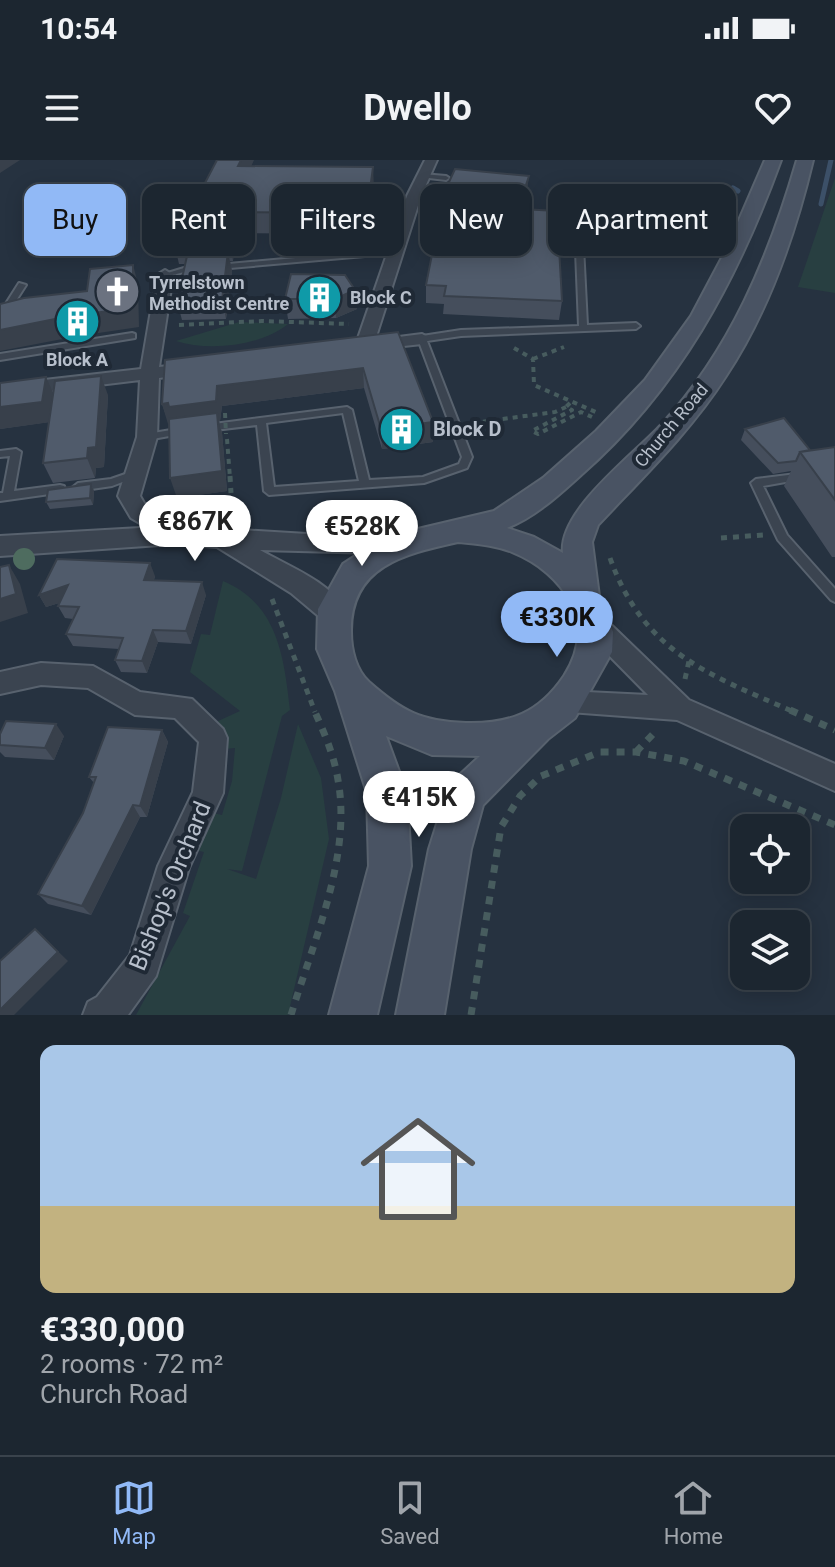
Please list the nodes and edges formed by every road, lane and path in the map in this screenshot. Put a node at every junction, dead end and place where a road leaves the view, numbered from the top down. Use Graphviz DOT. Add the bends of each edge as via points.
graph roads {
  1 [pos="431,160"];
  2 [pos="773,160"];
  3 [pos="805,160"];
  4 [pos="422,176"];
  5 [pos="446,178"];
  6 [pos="404,228"];
  7 [pos="340,256"];
  8 [pos="394,256"];
  9 [pos="579,256"];
  10 [pos="165,275"];
  11 [pos="22,285"];
  12 [pos="0,319"];
  13 [pos="371,325"];
  14 [pos="156,326"];
  15 [pos="636,326"];
  16 [pos="583,328"];
  17 [pos="506,331"];
  18 [pos="132,336"];
  19 [pos="422,339"];
  20 [pos="0,351"];
  21 [pos="0,358"];
  22 [pos="214,366"];
  23 [pos="150,373"];
  24 [pos="0,391"];
  25 [pos="571,402"];
  26 [pos="224,403"];
  27 [pos="566,407"];
  28 [pos="586,409"];
  29 [pos="605,410"];
  30 [pos="595,419"];
  31 [pos="261,421"];
  32 [pos="457,425"];
  33 [pos="585,429"];
  34 [pos="147,437"];
  35 [pos="0,454"];
  36 [pos="137,473"];
  37 [pos="812,475"];
  38 [pos="365,484"];
  39 [pos="231,493"];
  40 [pos="4,497"];
  41 [pos="458,531"];
  42 [pos="781,533"];
  43 [pos="175,535"];
  44 [pos="412,537"];
  45 [pos="721,538"];
  46 [pos="222,541"];
  47 [pos="0,546"];
  48 [pos="268,592"];
  49 [pos="584,594"];
  50 [pos="835,597"];
  51 [pos="332,611"];
  52 [pos="597,627"];
  53 [pos="689,661"];
  54 [pos="0,683"];
  55 [pos="352,692"];
  56 [pos="679,708"];
  57 [pos="552,715"];
  58 [pos="835,730"];
  59 [pos="835,778"];
  60 [pos="835,825"];
  61 [pos="101,1015"];
  62 [pos="291,1015"];
  63 [pos="353,1015"];
  64 [pos="420,1015"];
  65 [pos="471,1015"];
  1 -- 4 [label="street"];
  2 -- 41 [label="main road" via="690,337 619,422 528,504 500,520"];
  3 -- 49 [label="main road, Church Road" via="778,246 743,325 706,386 584,521 577,542"];
  4 -- 5 [label="lane"];
  4 -- 6 [label="street"];
  7 -- 10 [label="lane"];
  8 -- 13 [label="street"];
  9 -- 16 [label="lane"];
  10 -- 14 [label="street"];
  11 -- 12 [label="lane"];
  13 -- 14 [label="path" via="262,321"];
  13 -- 19 [label="street" via="356,348"];
  14 -- 23 [label="street"];
  15 -- 16 [label="lane"];
  16 -- 17 [label="lane"];
  17 -- 19 [label="lane"];
  17 -- 25 [label="path" via="514,349 533,359 534,385"];
  18 -- 21 [label="lane"];
  19 -- 32 [label="lane"];
  20 -- 21 [label="lane"];
  22 -- 23 [label="street"];
  23 -- 24 [label="street"];
  23 -- 34 [label="street"];
  25 -- 27 [label="path"];
  25 -- 28 [label="path"];
  26 -- 39 [label="path, bridge"];
  27 -- 30 [label="path" via="572,410 532,431 538,434 581,412"];
  27 -- 32 [label="path"];
  29 -- 30 [label="path"];
  30 -- 33 [label="path"];
  31 -- 34 [label="lane"];
  31 -- 38 [label="lane" via="347,410"];
  31 -- 38 [label="lane" via="269,491"];
  32 -- 38 [label="lane" via="467,457 463,466 424,480"];
  34 -- 36 [label="street"];
  35 -- 40 [label="lane" via="16,452"];
  36 -- 40 [label="lane" via="112,482"];
  36 -- 43 [label="street" via="129,496 139,513"];
  37 -- 42 [label="lane" via="756,483"];
  41 -- 44 [label="main road"];
  41 -- 49 [label="main road" via="488,533 536,549"];
  42 -- 45 [label="path"];
  42 -- 50 [label="lane"];
  43 -- 46 [label="street"];
  43 -- 47 [label="street"];
  44 -- 46 [label="street" via="321,544"];
  44 -- 51 [label="main road" via="376,553 350,577"];
  46 -- 51 [label="street" via="301,586"];
  48 -- 62 [label="path" via="287,623 300,677 335,765 340,796 324,902"];
  49 -- 52 [label="main road"];
  51 -- 55 [label="main road" via="330,644 337,669"];
  52 -- 56 [label="street"];
  52 -- 57 [label="main road" via="597,650"];
  53 -- 58 [label="path"];
  54 -- 61 [label="street, Bishop's Orchard" via="41,674 93,677 135,703 182,707 213,738 208,793 174,866 144,964"];
  55 -- 57 [label="main road" via="387,721 434,739 509,738"];
  55 -- 63 [label="main road" via="387,793 390,866"];
  56 -- 57 [label="street"];
  56 -- 59 [label="street"];
  57 -- 64 [label="main road" via="466,795 450,849"];
  60 -- 65 [label="path" via="684,761 636,752 600,752 541,776 520,796 501,827"];
}
